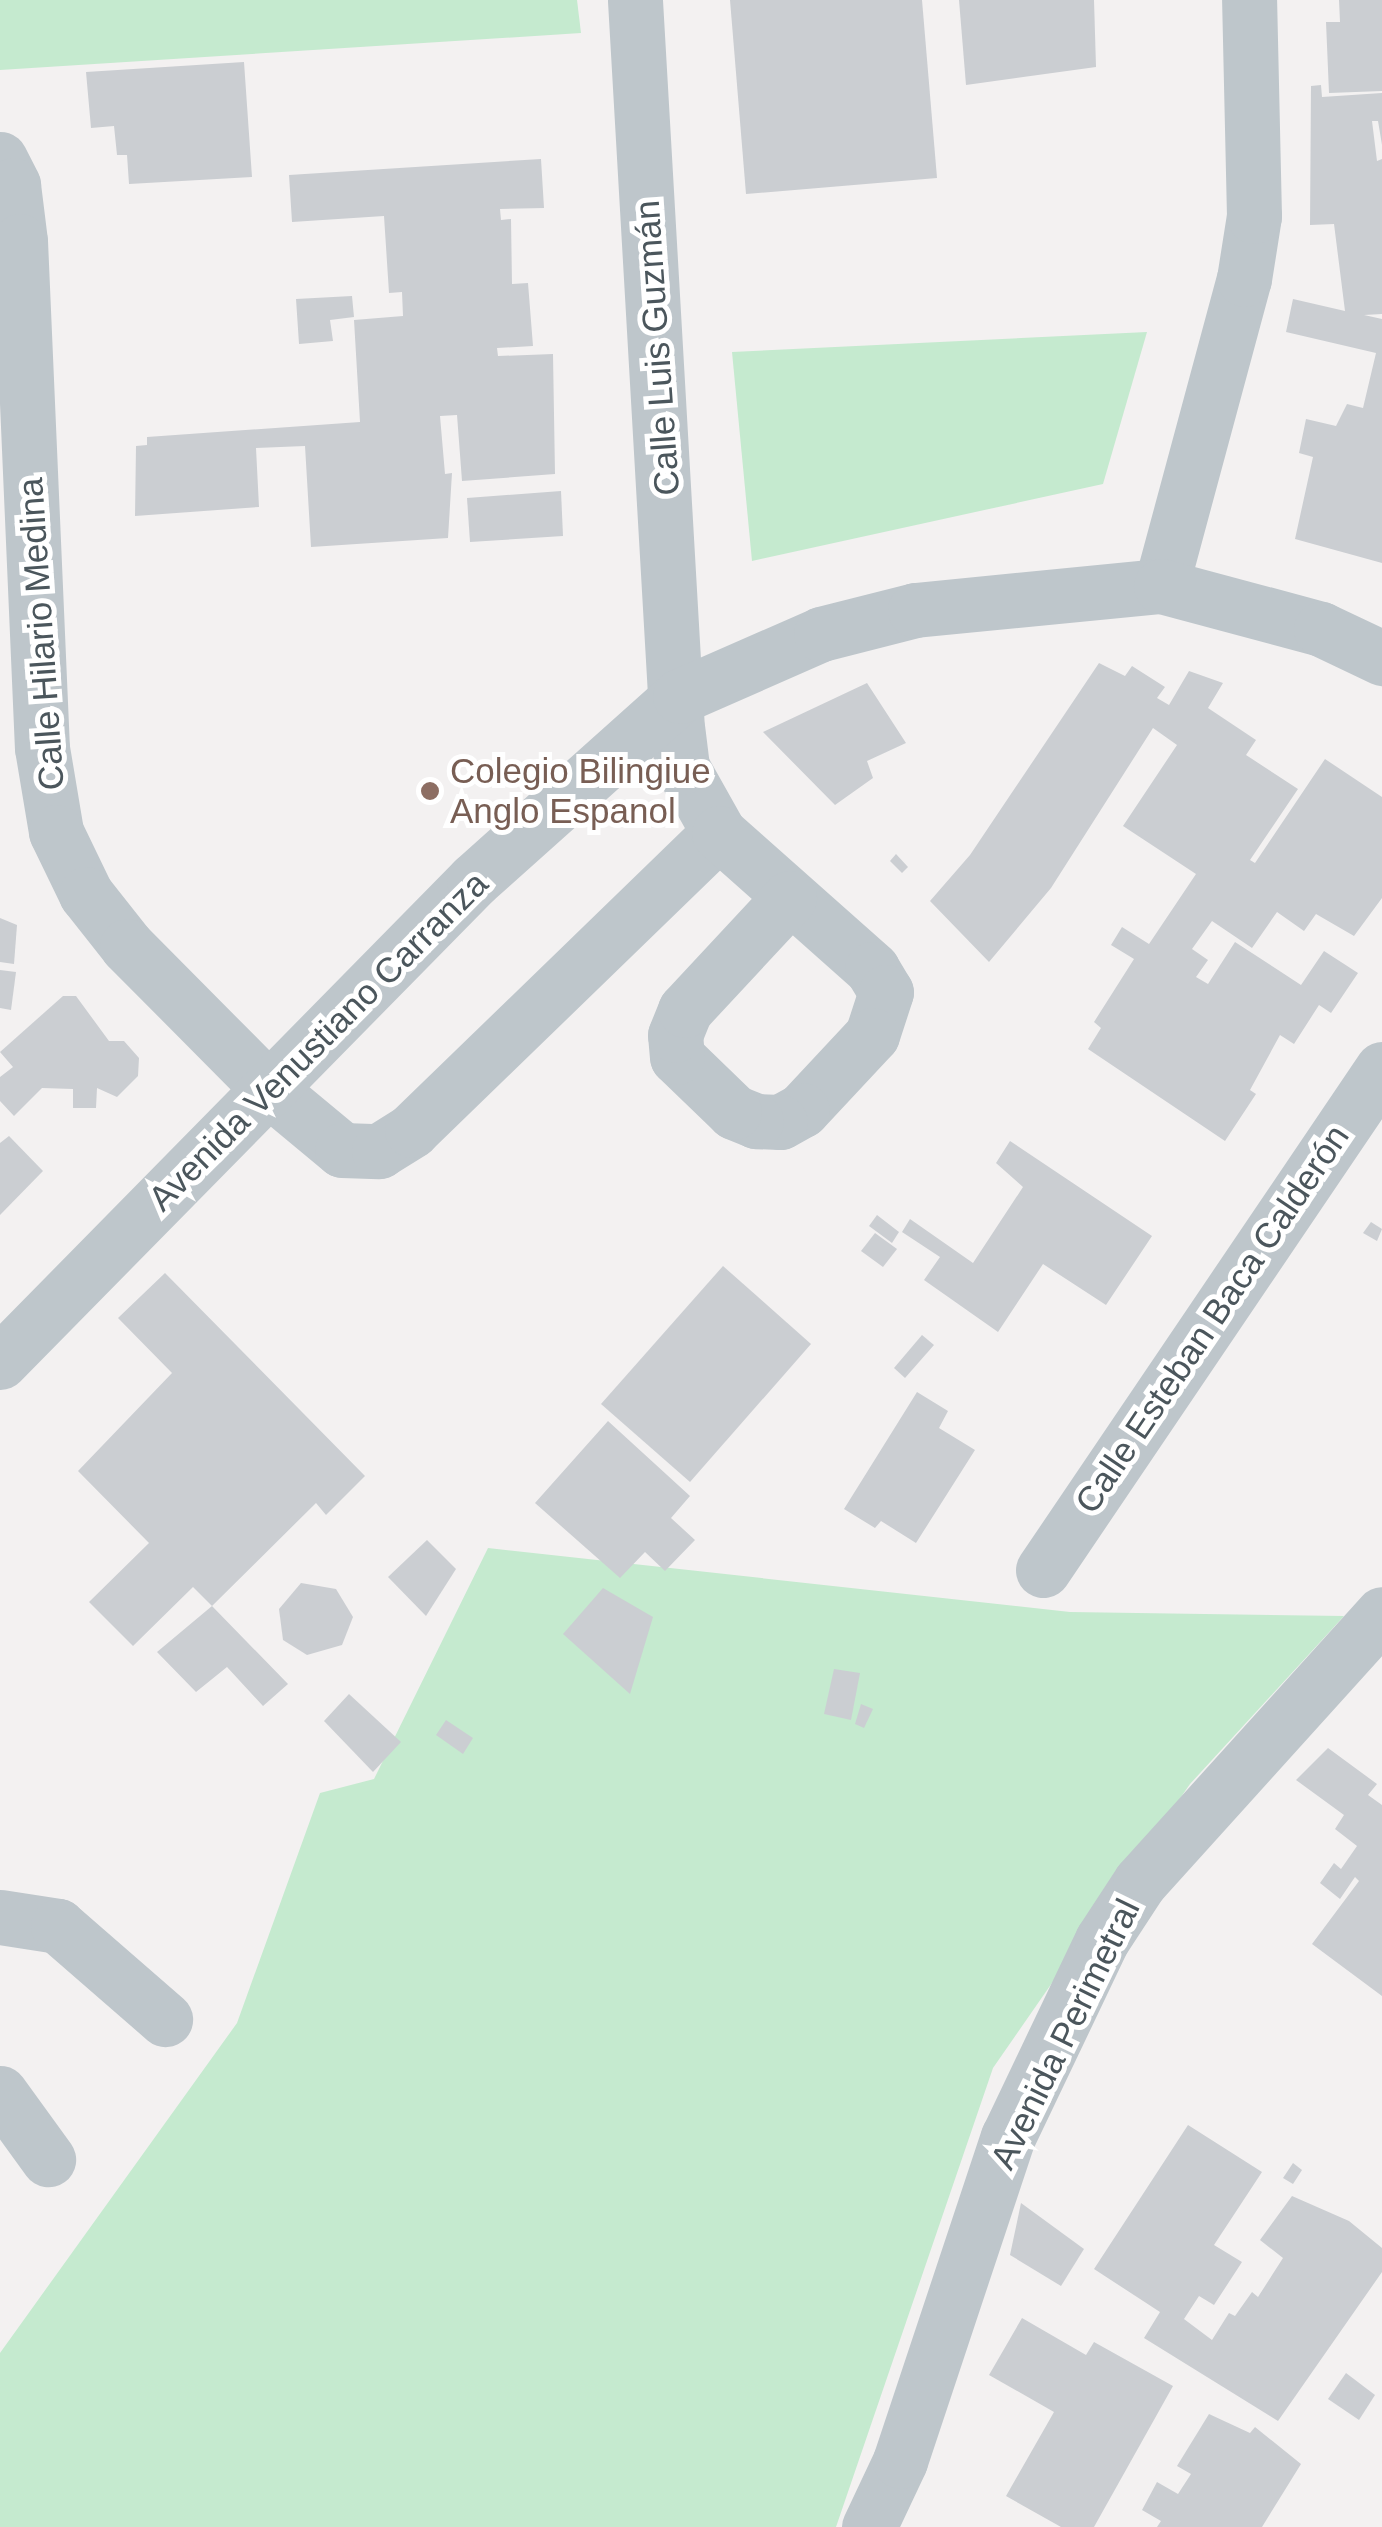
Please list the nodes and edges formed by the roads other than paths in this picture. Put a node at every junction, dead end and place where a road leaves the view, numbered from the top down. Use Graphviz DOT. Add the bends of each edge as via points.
graph roads {
  1 [pos="635,0"];
  2 [pos="1249,0"];
  3 [pos="0,160"];
  4 [pos="1161,586"];
  5 [pos="1382,658"];
  6 [pos="680,696"];
  7 [pos="719,832"];
  8 [pos="789,898"];
  9 [pos="1382,1069"];
  10 [pos="271,1091"];
  11 [pos="0,1362"];
  12 [pos="1043,1570"];
  13 [pos="1382,1614"];
  14 [pos="0,1916"];
  15 [pos="165,2020"];
  16 [pos="0,2093"];
  17 [pos="48,2159"];
  18 [pos="870,2527"];
  1 -- 6 [label="street, Calle Luis Guzmán"];
  2 -- 4 [label="street" via="1254,216 1244,280"];
  3 -- 10 [label="street, Calle Hilario Medina" via="13,186 20,241 42,748 56,832 86,894 126,946"];
  4 -- 5 [label="street, Avenida Venustiano Carranza" via="1322,629"];
  4 -- 6 [label="street, Avenida Venustiano Carranza" via="914,610 820,634"];
  6 -- 7 [label="street, Calle Luis Guzmán" via="682,767"];
  6 -- 10 [label="street, Avenida Venustiano Carranza" via="474,880"];
  7 -- 8 [label="street, Calle Luis Guzmán"];
  7 -- 10 [label="street, Calle Hilario Medina" via="412,1130 379,1151 342,1150"];
  9 -- 12 [label="street, Calle Esteban Baca Calderón"];
  10 -- 11 [label="street, Avenida Venustiano Carranza"];
  13 -- 18 [label="street, Avenida Perimetral" via="1140,1882 1102,1940 1008,2136 900,2461"];
  14 -- 15 [label="street" via="58,1926"];
  16 -- 17 [label="street"];
}
